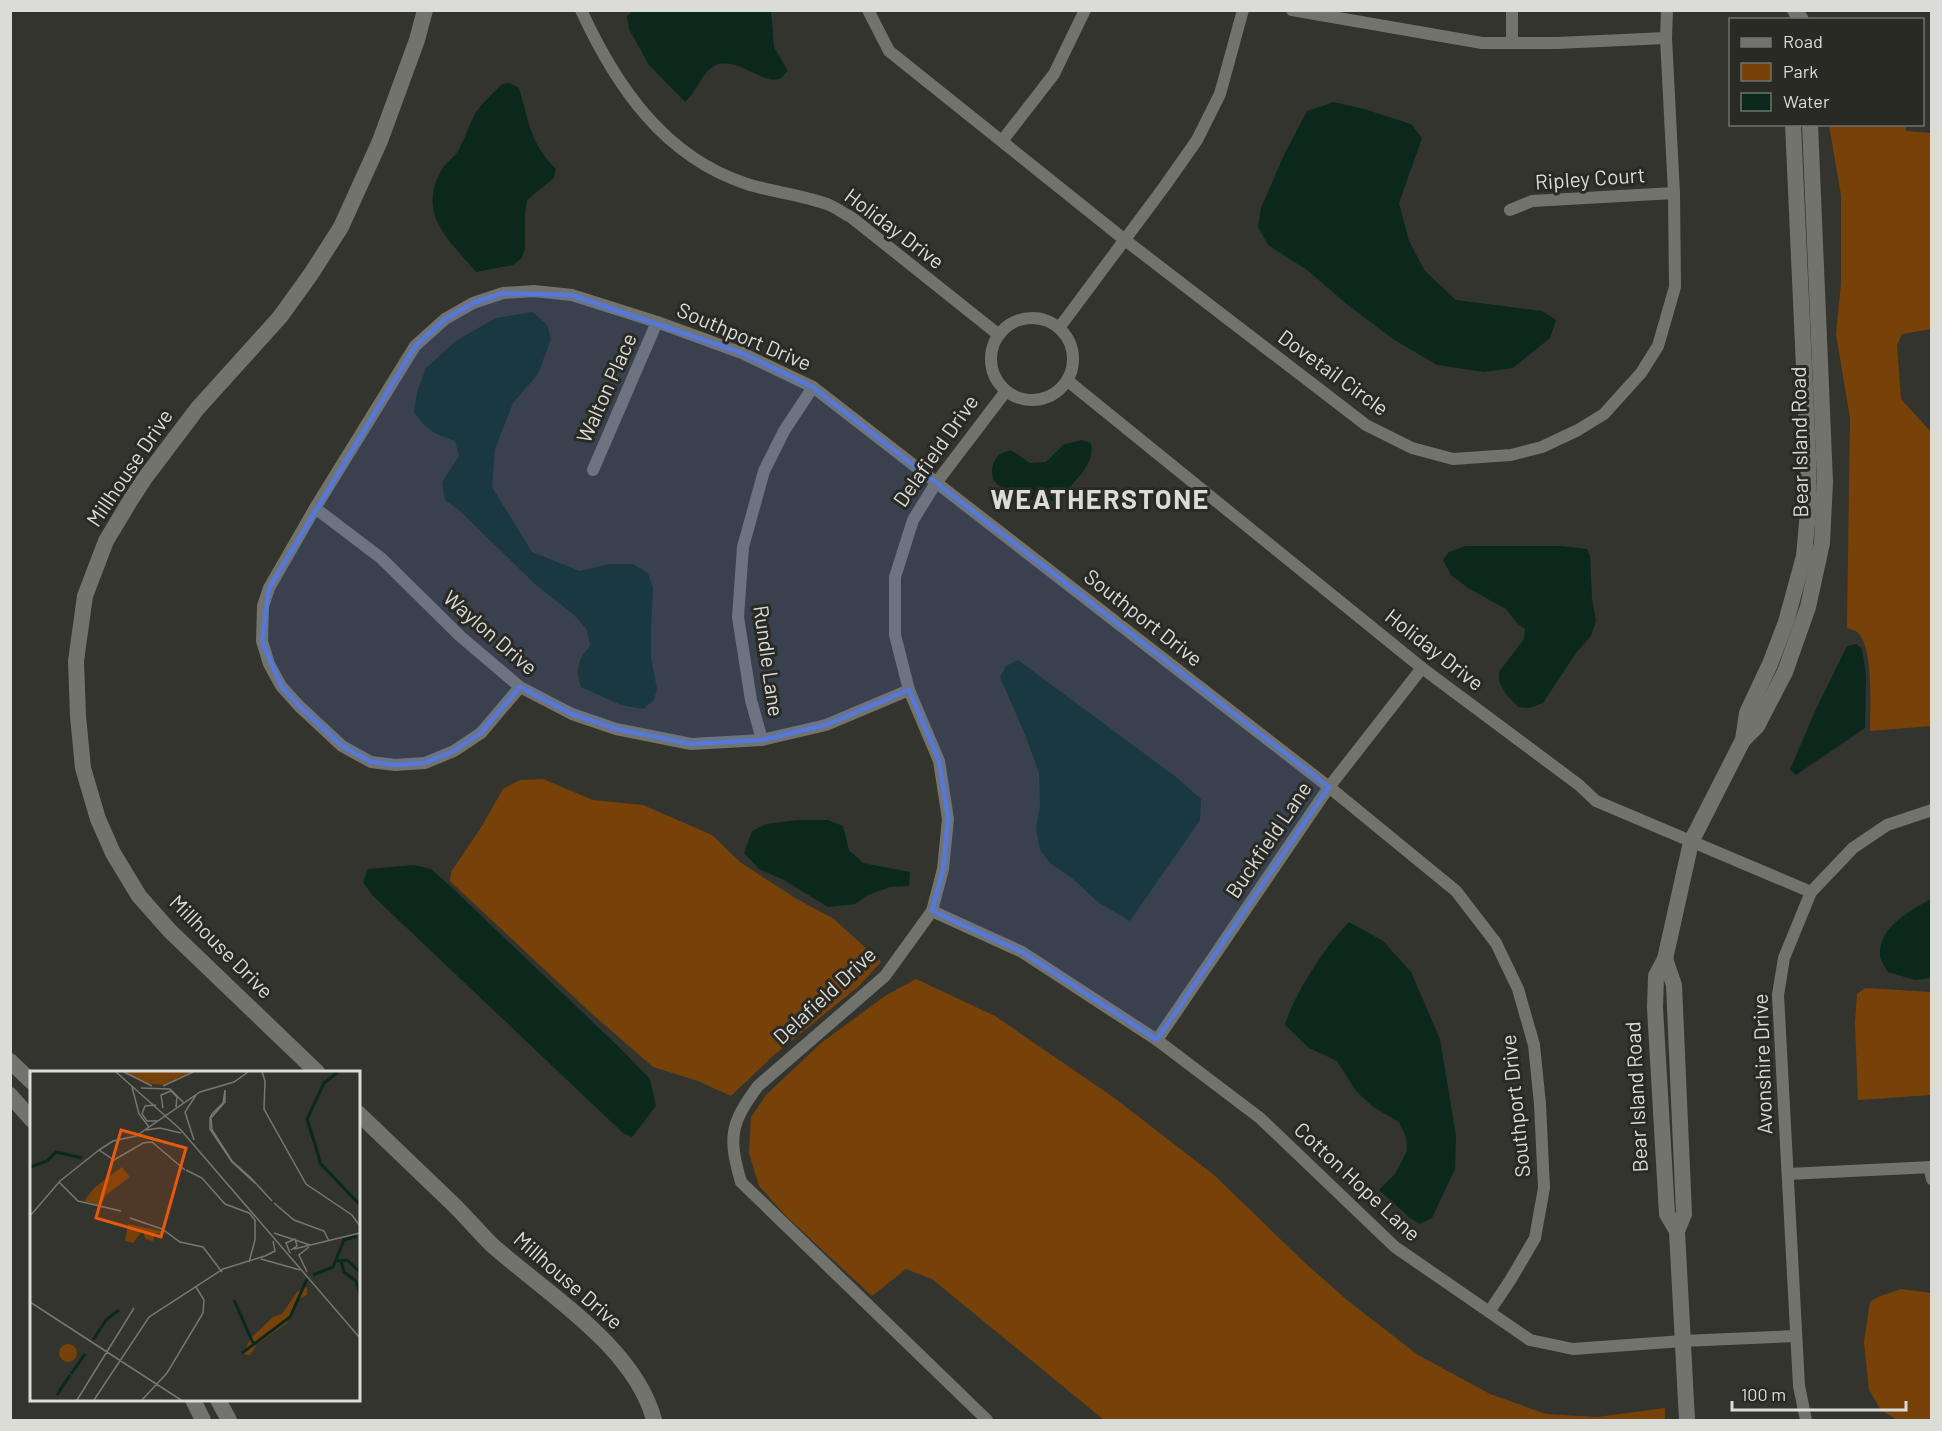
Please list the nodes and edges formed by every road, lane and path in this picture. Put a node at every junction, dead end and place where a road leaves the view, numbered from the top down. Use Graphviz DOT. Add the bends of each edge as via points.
graph roads {
  1 [pos="425,10"];
  2 [pos="581,10"];
  3 [pos="868,10"];
  4 [pos="1085,10"];
  5 [pos="1244,10"];
  6 [pos="1292,10"];
  7 [pos="1512,10"];
  8 [pos="1667,10"];
  9 [pos="1666,38"];
  10 [pos="1512,43"];
  11 [pos="1793,126"];
  12 [pos="1809,126"];
  13 [pos="1002,141"];
  14 [pos="1674,193"];
  15 [pos="1510,210"];
  16 [pos="1125,240"];
  17 [pos="657,322"];
  18 [pos="1059,328"];
  19 [pos="999,334"];
  20 [pos="1068,381"];
  21 [pos="813,387"];
  22 [pos="1006,392"];
  23 [pos="593,470"];
  24 [pos="936,483"];
  25 [pos="315,508"];
  26 [pos="1422,668"];
  27 [pos="520,687"];
  28 [pos="909,690"];
  29 [pos="762,740"];
  30 [pos="1743,740"];
  31 [pos="1329,787"];
  32 [pos="1932,810"];
  33 [pos="1691,842"];
  34 [pos="1811,892"];
  35 [pos="932,911"];
  36 [pos="1156,1041"];
  37 [pos="10,1061"];
  38 [pos="315,1071"];
  39 [pos="30,1080"];
  40 [pos="10,1095"];
  41 [pos="360,1115"];
  42 [pos="30,1118"];
  43 [pos="1931,1171"];
  44 [pos="1788,1174"];
  45 [pos="1490,1312"];
  46 [pos="1796,1336"];
  47 [pos="1683,1341"];
  48 [pos="194,1401"];
  49 [pos="219,1401"];
  50 [pos="203,1420"];
  51 [pos="229,1420"];
  52 [pos="654,1420"];
  53 [pos="987,1420"];
  54 [pos="1687,1420"];
  55 [pos="1806,1420"];
  1 -- 38 [label="street, Millhouse Drive" via="380,141 341,226 279,316 197,409 146,477 106,541 85,596 76,661 83,768 113,853 139,896 170,931"];
  2 -- 19 [label="street, Holiday Drive" via="628,95 666,136 689,154 744,183 828,204 851,217"];
  3 -- 13 [label="street, Dovetail Circle" via="889,51"];
  4 -- 13 [label="street" via="1054,74"];
  5 -- 16 [label="street" via="1220,93 1201,130"];
  6 -- 10 [label="street" via="1449,39"];
  7 -- 10 [label="street"];
  8 -- 9 [label="street, Dovetail Circle"];
  9 -- 10 [label="street"];
  9 -- 14 [label="street, Dovetail Circle"];
  11 -- 30 [label="street, Bear Island Road" via="1809,501 1804,556 1786,622 1747,713"];
  12 -- 30 [label="street, Bear Island Road" via="1826,482 1822,543 1808,607 1785,672 1757,726"];
  13 -- 16 [label="street, Dovetail Circle"];
  14 -- 15 [label="street, Ripley Court" via="1532,201"];
  14 -- 16 [label="street, Dovetail Circle" via="1675,287 1658,346 1641,374 1604,414 1542,447 1511,455 1453,459 1412,448 1366,424"];
  16 -- 18 [label="street"];
  17 -- 21 [label="street, Southport Drive" via="742,353"];
  17 -- 23 [label="street, Walton Place"];
  17 -- 25 [label="street, Southport Drive" via="572,295 534,291 504,293 474,303 446,319 415,346"];
  18 -- 19 [label="street" via="1032,318 1012,323"];
  18 -- 20 [label="street" via="1072,346 1073,366"];
  19 -- 22 [label="street" via="991,360 997,380"];
  20 -- 22 [label="street" via="1053,395 1036,401"];
  20 -- 26 [label="street, Holiday Drive"];
  21 -- 24 [label="street, Southport Drive"];
  21 -- 29 [label="street, Rundle Lane" via="764,471 743,547 738,617 751,700"];
  22 -- 24 [label="street, Delafield Drive"];
  24 -- 28 [label="street, Delafield Drive" via="913,520 896,576 895,635"];
  24 -- 31 [label="street, Southport Drive"];
  25 -- 27 [label="street, Waylon Drive" via="381,558 460,636"];
  25 -- 27 [label="street, Southport Drive" via="269,588 263,606 262,641 281,686 342,746 371,762 425,763 454,751 481,733"];
  26 -- 31 [label="street, Buckfield Lane"];
  26 -- 33 [label="street, Holiday Drive" via="1596,801"];
  27 -- 29 [label="street, Waylon Drive" via="572,714 635,734 691,744"];
  28 -- 29 [label="street, Waylon Drive" via="826,725"];
  28 -- 35 [label="street, Delafield Drive" via="939,761 948,819 943,869"];
  30 -- 33 [label="street, Bear Island Road"];
  31 -- 36 [label="street, Buckfield Lane"];
  31 -- 45 [label="street, Southport Drive" via="1456,891 1496,943 1518,989 1534,1045 1544,1188 1535,1238"];
  32 -- 34 [label="street, Avonshire Drive" via="1887,825 1853,848"];
  33 -- 34 [label="street, Holiday Drive"];
  33 -- 47 [label="street, Bear Island Road" via="1665,959 1674,985 1684,1214 1677,1231"];
  34 -- 44 [label="street, Avonshire Drive" via="1784,958 1778,995"];
  35 -- 36 [label="street, Cotton Hope Lane" via="1022,952"];
  35 -- 53 [label="street, Delafield Drive" via="885,976 758,1086 732,1132 733,1155 741,1182"];
  36 -- 45 [label="street, Cotton Hope Lane" via="1260,1118 1395,1247"];
  37 -- 39 [label="street"];
  40 -- 42 [label="street"];
  41 -- 52 [label="street, Millhouse Drive" via="491,1244 605,1340 638,1384"];
  43 -- 44 [label="street"];
  44 -- 46 [label="street, Avonshire Drive"];
  45 -- 47 [label="street, Cotton Hope Lane" via="1530,1340 1573,1349"];
  46 -- 47 [label="street, Cotton Hope Lane"];
  46 -- 55 [label="street, Avonshire Drive"];
  47 -- 54 [label="street"];
  48 -- 50 [label="street"];
  49 -- 51 [label="street"];
}
